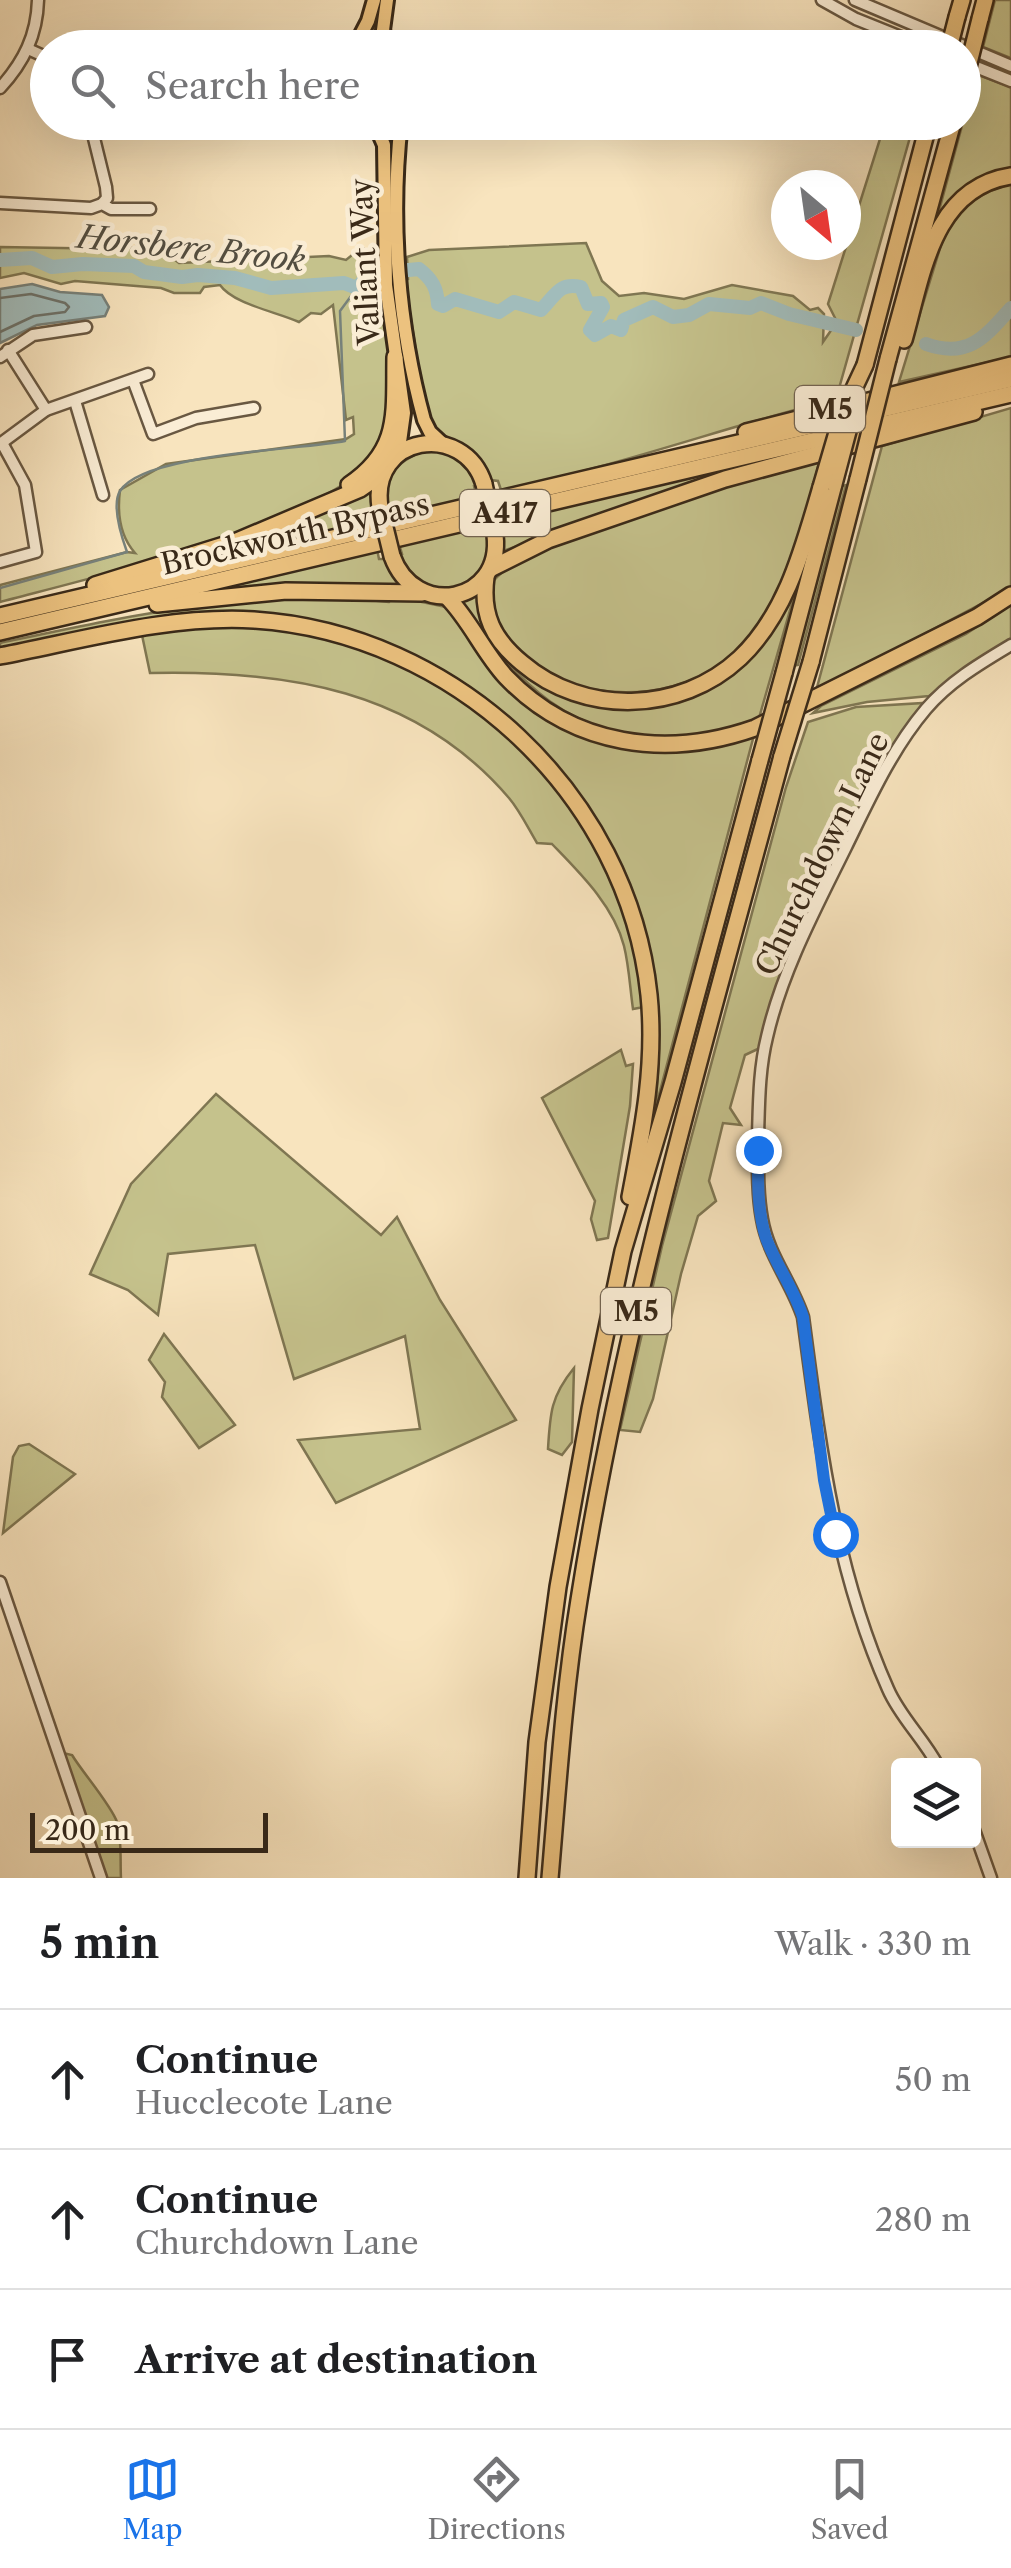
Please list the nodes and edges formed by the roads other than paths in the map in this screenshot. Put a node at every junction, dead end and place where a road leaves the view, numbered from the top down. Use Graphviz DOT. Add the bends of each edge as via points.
graph roads {
  1 [pos="38,0"];
  2 [pos="374,0"];
  3 [pos="387,0"];
  4 [pos="822,0"];
  5 [pos="855,0"];
  6 [pos="962,0"];
  7 [pos="985,0"];
  8 [pos="32,30"];
  9 [pos="363,30"];
  10 [pos="383,30"];
  11 [pos="885,30"];
  12 [pos="926,30"];
  13 [pos="954,30"];
  14 [pos="977,30"];
  15 [pos="30,39"];
  16 [pos="28,49"];
  17 [pos="981,53"];
  18 [pos="1011,66"];
  19 [pos="981,69"];
  20 [pos="1011,81"];
  21 [pos="0,88"];
  22 [pos="94,140"];
  23 [pos="382,140"];
  24 [pos="400,140"];
  25 [pos="924,140"];
  26 [pos="948,140"];
  27 [pos="1011,176"];
  28 [pos="0,203"];
  29 [pos="102,204"];
  30 [pos="150,209"];
  31 [pos="86,327"];
  32 [pos="4,354"];
  33 [pos="395,356"];
  34 [pos="894,358"];
  35 [pos="1011,366"];
  36 [pos="148,374"];
  37 [pos="1011,379"];
  38 [pos="133,380"];
  39 [pos="1011,397"];
  40 [pos="75,401"];
  41 [pos="254,408"];
  42 [pos="46,410"];
  43 [pos="1,443"];
  44 [pos="444,445"];
  45 [pos="652,463"];
  46 [pos="387,466"];
  47 [pos="828,486"];
  48 [pos="102,495"];
  49 [pos="298,515"];
  50 [pos="0,562"];
  51 [pos="489,572"];
  52 [pos="422,593"];
  53 [pos="1011,595"];
  54 [pos="446,596"];
  55 [pos="0,614"];
  56 [pos="0,634"];
  57 [pos="1011,645"];
  58 [pos="0,656"];
  59 [pos="623,1250"];
  60 [pos="0,1582"];
  61 [pos="932,1758"];
  62 [pos="980,1848"];
  63 [pos="101,1878"];
  64 [pos="527,1878"];
  65 [pos="550,1878"];
  66 [pos="990,1878"];
  1 -- 8 [label="street"];
  2 -- 9 [label="main road"];
  3 -- 10 [label="main road"];
  4 -- 11 [label="street"];
  5 -- 12 [label="street"];
  6 -- 13 [label="highway, bridge"];
  7 -- 14 [label="highway, bridge"];
  15 -- 16 [label="street"];
  16 -- 21 [label="street"];
  17 -- 18 [label="street"];
  19 -- 20 [label="street"];
  22 -- 29 [label="street" via="106,188"];
  23 -- 33 [label="main road, Valiant Way"];
  24 -- 44 [label="main road, Valiant Way" via="401,287 422,412"];
  25 -- 47 [label="highway, M5, bridge"];
  26 -- 34 [label="highway, M5"];
  27 -- 34 [label="highway, M5" via="975,188 941,223"];
  28 -- 29 [label="street"];
  29 -- 30 [label="street" via="111,210"];
  31 -- 32 [label="street" via="33,335"];
  32 -- 42 [label="street"];
  33 -- 46 [label="main road, Valiant Way" via="404,413 400,442"];
  33 -- 49 [label="highway" via="393,428 378,460"];
  34 -- 65 [label="highway, M5, bridge" via="649,1254 578,1602"];
  35 -- 45 [label="highway, M5" via="776,422"];
  36 -- 38 [label="street"];
  37 -- 45 [label="highway, Brockworth Bypass / A417"];
  38 -- 40 [label="street"];
  38 -- 41 [label="street" via="153,434"];
  39 -- 51 [label="highway" via="924,428 726,478 548,540"];
  39 -- 56 [label="highway, Brockworth Bypass / A417"];
  40 -- 42 [label="street"];
  40 -- 48 [label="street"];
  42 -- 43 [label="street"];
  43 -- 50 [label="street" via="25,486 36,552"];
  44 -- 46 [label="highway" via="420,444"];
  44 -- 51 [label="highway, bridge" via="470,460 484,484 495,534"];
  45 -- 55 [label="highway, Brockworth Bypass / A417"];
  46 -- 49 [label="highway" via="360,489"];
  46 -- 52 [label="highway, bridge" via="380,507 392,556"];
  47 -- 51 [label="highway, M5" via="767,625 732,665 676,695 596,699 539,676 492,630 483,601"];
  47 -- 59 [label="highway, M5, bridge" via="784,673"];
  49 -- 55 [label="highway" via="206,552"];
  51 -- 54 [label="highway"];
  52 -- 54 [label="highway"];
  52 -- 56 [label="highway" via="212,596"];
  53 -- 54 [label="highway" via="755,728 674,746 598,736 542,708 504,674"];
  57 -- 61 [label="street, Churchdown Lane" via="944,691 895,754 818,904 775,1007 760,1078 762,1220 803,1317 835,1534 878,1666"];
  58 -- 59 [label="highway, M5" via="176,623 288,624 414,663 462,690 523,740 569,792 604,847 644,958 650,1080"];
  59 -- 64 [label="highway, M5" via="558,1587"];
  60 -- 63 [label="street"];
  62 -- 66 [label="street"];
}
